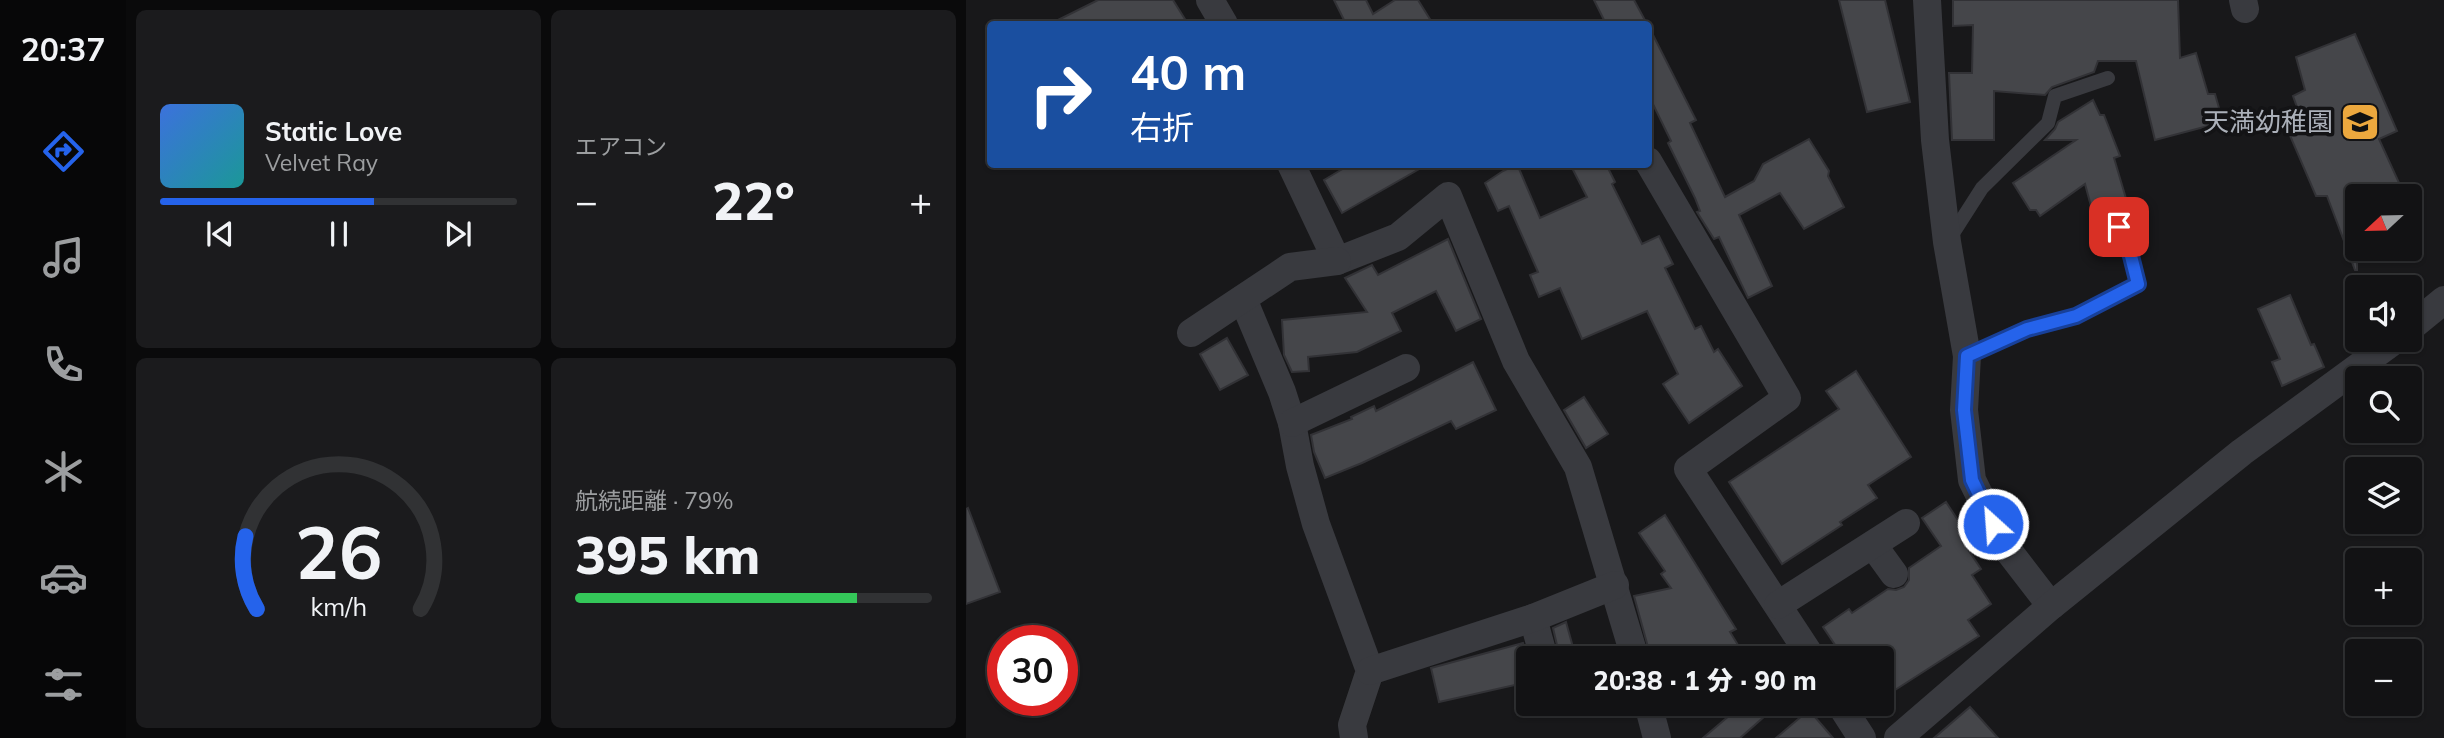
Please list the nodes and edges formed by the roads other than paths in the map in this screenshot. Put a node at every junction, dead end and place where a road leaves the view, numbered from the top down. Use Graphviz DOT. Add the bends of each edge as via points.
graph roads {
  1 [pos="1210,0"];
  2 [pos="1927,0"];
  3 [pos="1222,21"];
  4 [pos="2108,78"];
  5 [pos="1293,168"];
  6 [pos="1652,168"];
  7 [pos="2119,227"];
  8 [pos="1947,242"];
  9 [pos="1337,261"];
  10 [pos="1243,299"];
  11 [pos="2444,300"];
  12 [pos="2422,318"];
  13 [pos="1191,333"];
  14 [pos="2379,352"];
  15 [pos="1967,356"];
  16 [pos="1406,368"];
  17 [pos="1292,423"];
  18 [pos="1906,523"];
  19 [pos="1873,545"];
  20 [pos="1894,575"];
  21 [pos="1615,585"];
  22 [pos="1778,605"];
  23 [pos="2051,606"];
  24 [pos="1533,618"];
  25 [pos="1541,646"];
  26 [pos="1632,646"];
  27 [pos="1804,646"];
  28 [pos="1370,671"];
  29 [pos="1651,716"];
  30 [pos="1848,716"];
  31 [pos="1354,738"];
  32 [pos="1657,738"];
  33 [pos="1862,738"];
  34 [pos="1898,738"];
  1 -- 3 [label="street"];
  2 -- 8 [label="street" via="1935,140"];
  4 -- 8 [label="lane" via="2054,96 2048,123 1982,188"];
  5 -- 9 [label="street"];
  6 -- 22 [label="street" via="1787,398 1688,469"];
  7 -- 15 [label="lane" via="2138,284 2076,316 2027,329"];
  8 -- 15 [label="street"];
  9 -- 10 [label="street" via="1290,267"];
  9 -- 21 [label="street" via="1398,237 1448,196 1516,361 1578,467"];
  10 -- 13 [label="street"];
  10 -- 17 [label="street"];
  11 -- 12 [label="street"];
  14 -- 23 [label="street" via="2242,452"];
  15 -- 23 [label="street" via="1964,410 1972,480 2004,545"];
  16 -- 17 [label="street"];
  17 -- 28 [label="street" via="1316,524"];
  18 -- 19 [label="street"];
  19 -- 20 [label="street"];
  19 -- 22 [label="street"];
  21 -- 24 [label="street"];
  21 -- 26 [label="street"];
  22 -- 27 [label="street"];
  23 -- 34 [label="street"];
  24 -- 25 [label="street"];
  24 -- 28 [label="street"];
  28 -- 31 [label="street" via="1352,724"];
  29 -- 32 [label="street"];
  30 -- 33 [label="street"];
}
